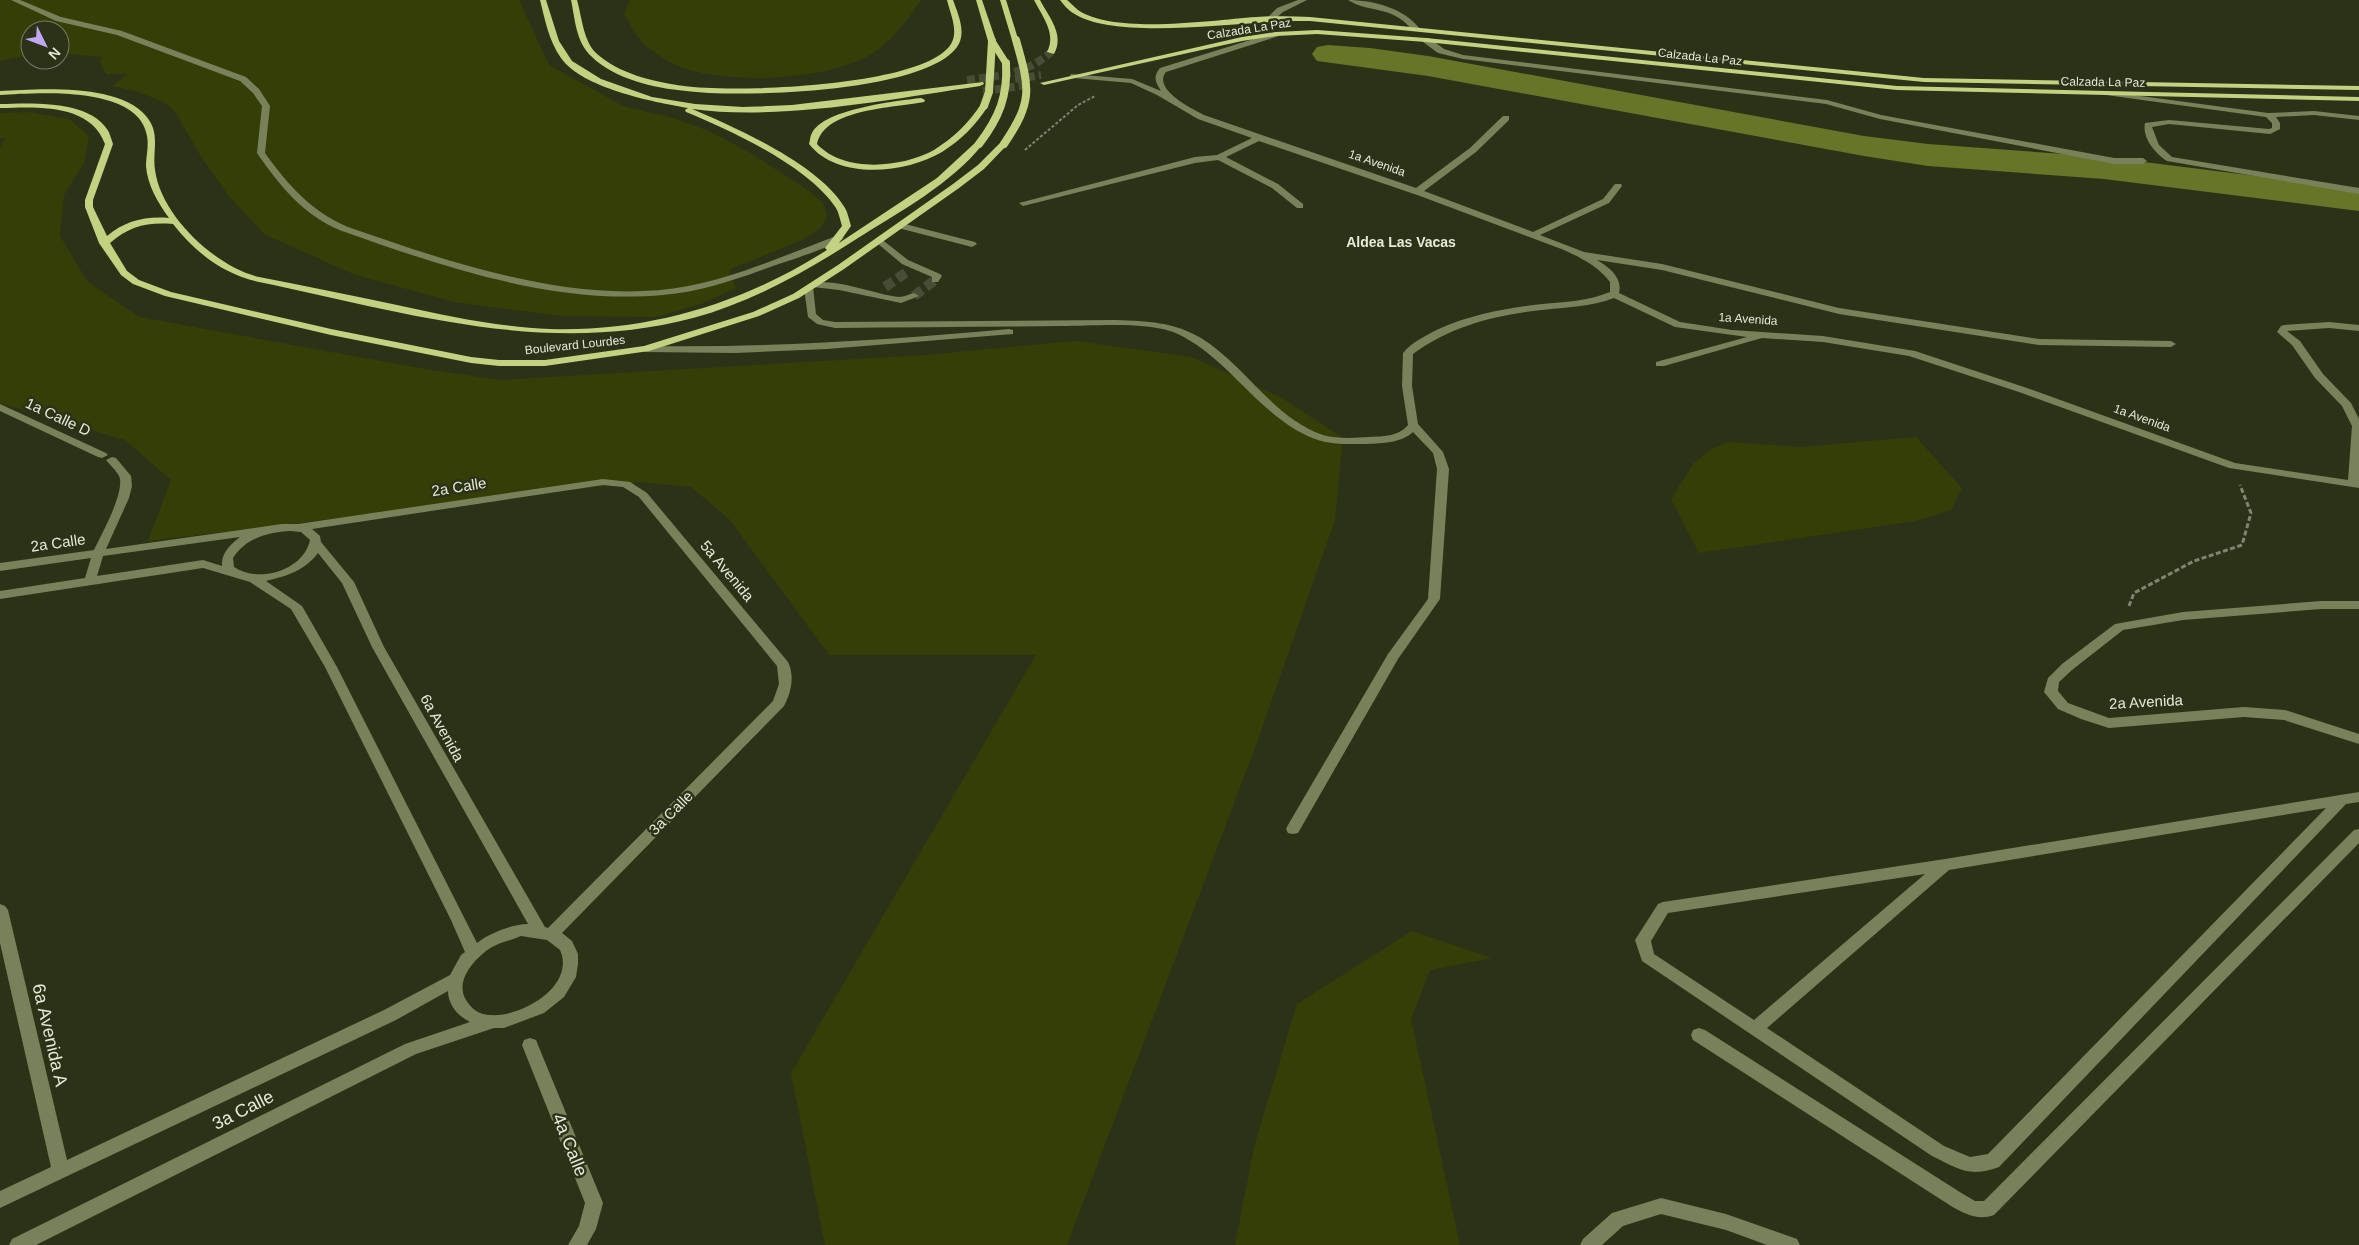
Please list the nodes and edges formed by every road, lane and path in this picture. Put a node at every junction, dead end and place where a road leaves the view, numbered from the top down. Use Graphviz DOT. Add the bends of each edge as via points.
graph roads {
  1 [pos="14,0"];
  2 [pos="543,0"];
  3 [pos="574,0"];
  4 [pos="950,0"];
  5 [pos="979,0"];
  6 [pos="1003,0"];
  7 [pos="1037,0"];
  8 [pos="1063,0"];
  9 [pos="1304,0"];
  10 [pos="1351,0"];
  11 [pos="1270,19"];
  12 [pos="1416,28"];
  13 [pos="1337,33"];
  14 [pos="1276,34"];
  15 [pos="1426,40"];
  16 [pos="992,41"];
  17 [pos="1051,52"];
  18 [pos="1074,76"];
  19 [pos="967,80"];
  20 [pos="2359,88"];
  21 [pos="0,93"];
  22 [pos="2106,93"];
  23 [pos="1103,94"];
  24 [pos="2359,99"];
  25 [pos="1172,101"];
  26 [pos="678,104"];
  27 [pos="0,106"];
  28 [pos="2268,115"];
  29 [pos="1506,118"];
  30 [pos="2359,118"];
  31 [pos="1259,138"];
  32 [pos="1018,156"];
  33 [pos="1219,157"];
  34 [pos="2143,162"];
  35 [pos="1618,186"];
  36 [pos="1418,191"];
  37 [pos="2359,191"];
  38 [pos="1023,203"];
  39 [pos="1300,206"];
  40 [pos="175,221"];
  41 [pos="901,226"];
  42 [pos="1533,235"];
  43 [pos="839,238"];
  44 [pos="880,241"];
  45 [pos="104,243"];
  46 [pos="972,244"];
  47 [pos="1578,254"];
  48 [pos="820,259"];
  49 [pos="935,280"];
  50 [pos="812,286"];
  51 [pos="885,287"];
  52 [pos="1614,294"];
  53 [pos="873,295"];
  54 [pos="914,296"];
  55 [pos="1089,324"];
  56 [pos="2359,328"];
  57 [pos="1765,334"];
  58 [pos="2171,344"];
  59 [pos="645,349"];
  60 [pos="1660,364"];
  61 [pos="0,407"];
  62 [pos="1413,425"];
  63 [pos="2233,466"];
  64 [pos="626,484"];
  65 [pos="2356,485"];
  66 [pos="298,528"];
  67 [pos="268,530"];
  68 [pos="317,544"];
  69 [pos="98,554"];
  70 [pos="0,567"];
  71 [pos="232,573"];
  72 [pos="254,578"];
  73 [pos="90,581"];
  74 [pos="0,595"];
  75 [pos="2359,605"];
  76 [pos="2119,627"];
  77 [pos="785,689"];
  78 [pos="2359,739"];
  79 [pos="2359,797"];
  80 [pos="2342,800"];
  81 [pos="1293,829"];
  82 [pos="2359,834"];
  83 [pos="1945,865"];
  84 [pos="0,910"];
  85 [pos="546,932"];
  86 [pos="473,952"];
  87 [pos="454,980"];
  88 [pos="491,1022"];
  89 [pos="1756,1028"];
  90 [pos="1699,1035"];
  91 [pos="530,1045"];
  92 [pos="62,1170"];
  93 [pos="0,1200"];
  94 [pos="18,1245"];
  95 [pos="577,1245"];
  96 [pos="1589,1245"];
  97 [pos="1791,1245"];
  1 -- 43 [label="street" via="59,19 119,34 243,79 266,106 261,153 304,203 326,220 359,234 481,272 557,289 665,292 736,276"];
  2 -- 26 [label="main road" via="563,53 577,69 634,96"];
  3 -- 4 [label="main road" via="584,41 596,56 634,76 695,89 738,92 793,90 887,77 914,69 948,52 956,42 957,26"];
  5 -- 16 [label="main road, Boulevard Lourdes"];
  6 -- 41 [label="main road, Boulevard Lourdes, bridge" via="1030,87 1022,117 1004,144 981,168"];
  7 -- 17 [label="main road" via="1056,38 1056,46"];
  8 -- 11 [label="main road, Calzada La Paz" via="1079,14 1128,26"];
  9 -- 11 [label="street" via="1280,10"];
  10 -- 12 [label="street" via="1399,14"];
  11 -- 12 [label="main road, Calzada La Paz"];
  12 -- 20 [label="main road, Calzada La Paz" via="1924,80"];
  13 -- 14 [label="main road, Calzada La Paz"];
  13 -- 15 [label="main road, Calzada La Paz"];
  13 -- 18 [label="main road, Calzada La Paz" via="1302,27 1247,30 1043,79"];
  14 -- 18 [label="main road, Calzada La Paz"];
  14 -- 25 [label="street" via="1163,70 1159,81"];
  15 -- 22 [label="main road, Calzada La Paz" via="1880,86"];
  15 -- 34 [label="street" via="1441,51 1463,58 1827,102 1880,117 2114,161"];
  16 -- 26 [label="main road, bridge" via="989,92 984,106 971,124 952,141 928,155 907,162 876,166 848,164 826,157 813,144 813,137 819,129 854,111 982,88 774,109"];
  16 -- 48 [label="main road, Boulevard Lourdes, bridge" via="1006,63 1007,96 996,121 979,144 927,188"];
  18 -- 25 [label="street, 1a Avenida" via="1132,81"];
  19 -- 26 [label="main road" via="774,102"];
  21 -- 40 [label="main road, Boulevard Lourdes" via="90,94 108,98 139,114 151,132 150,171 155,187"];
  22 -- 24 [label="main road, Calzada La Paz"];
  22 -- 28 [label="street"];
  23 -- 32 [label="path" via="1078,105"];
  25 -- 31 [label="street, 1a Avenida" via="1202,117"];
  26 -- 43 [label="main road" via="722,124 821,184 845,214 846,226"];
  27 -- 45 [label="main road, Boulevard Lourdes" via="71,110 99,125 109,144 88,200"];
  28 -- 30 [label="street" via="2314,113"];
  28 -- 37 [label="street" via="2277,124 2276,129 2270,132 2169,122 2148,125 2149,135 2161,154 2170,159"];
  29 -- 36 [label="street" via="1473,150"];
  31 -- 33 [label="street"];
  31 -- 36 [label="street, 1a Avenida"];
  33 -- 38 [label="street" via="1195,160"];
  33 -- 39 [label="street" via="1275,186"];
  35 -- 42 [label="street" via="1606,201"];
  36 -- 42 [label="street, 1a Avenida"];
  40 -- 45 [label="main road" via="136,221"];
  40 -- 48 [label="main road, Boulevard Lourdes" via="208,256 239,273 316,292 528,331 603,331 673,321 739,301"];
  41 -- 44 [label="main road, Boulevard Lourdes"];
  41 -- 46 [label="street"];
  42 -- 47 [label="street, 1a Avenida"];
  43 -- 48 [label="main road"];
  44 -- 49 [label="street" via="911,269 933,272"];
  44 -- 50 [label="main road, Boulevard Lourdes"];
  45 -- 59 [label="main road, Boulevard Lourdes" via="118,266 136,282 168,294 437,353 521,364 577,360"];
  47 -- 52 [label="street, 1a Avenida" via="1595,263 1614,280"];
  47 -- 58 [label="street" via="1662,268 1839,311 2039,342"];
  50 -- 53 [label="street" via="839,287"];
  50 -- 55 [label="street" via="811,316 835,325"];
  50 -- 59 [label="main road, Boulevard Lourdes" via="756,314"];
  51 -- 53 [label="street"];
  52 -- 57 [label="street, 1a Avenida" via="1678,325"];
  52 -- 62 [label="street" via="1579,303 1509,311 1466,322 1422,341 1408,353 1407,386"];
  53 -- 54 [label="street" via="901,300"];
  55 -- 59 [label="street" via="898,342 714,351"];
  55 -- 62 [label="street" via="1133,324 1179,330 1210,350 1287,418 1320,437 1393,438"];
  56 -- 65 [label="street" via="2307,325 2284,328 2282,332 2296,343 2319,376 2347,405 2357,426"];
  57 -- 60 [label="street"];
  57 -- 63 [label="street, 1a Avenida" via="1823,339 1911,353"];
  61 -- 69 [label="street, 1a Calle D" via="107,457 126,476 123,498"];
  62 -- 81 [label="street" via="1438,452 1443,469 1434,599 1393,657"];
  63 -- 65 [label="street, 1a Avenida"];
  63 -- 76 [label="path" via="2251,513 2242,545 2194,561 2134,593"];
  64 -- 66 [label="street, 2a Calle" via="603,482"];
  64 -- 77 [label="street, 5a Avenida" via="643,495 783,664 787,676"];
  66 -- 67 [label="street, 2a Calle"];
  66 -- 68 [label="street, 6a Avenida" via="314,535"];
  67 -- 69 [label="street, 2a Calle"];
  67 -- 71 [label="street" via="250,537 230,552 227,564"];
  68 -- 72 [label="street" via="308,558 290,570 266,578"];
  68 -- 85 [label="street, 6a Avenida" via="348,582 378,647"];
  69 -- 70 [label="street, 2a Calle"];
  69 -- 73 [label="street"];
  71 -- 72 [label="street"];
  71 -- 73 [label="street" via="203,564"];
  72 -- 86 [label="street" via="296,606 331,667 460,920"];
  73 -- 74 [label="street"];
  75 -- 76 [label="street" via="2183,616"];
  76 -- 78 [label="street, 2a Avenida" via="2053,681 2051,692 2063,706 2109,723 2244,712 2285,716"];
  77 -- 85 [label="street, 3a Calle" via="779,703"];
  79 -- 80 [label="street"];
  80 -- 83 [label="street"];
  80 -- 89 [label="street" via="1993,1161 1969,1165 1938,1151"];
  82 -- 90 [label="street" via="1988,1209 1973,1209 1957,1200"];
  83 -- 89 [label="street"];
  83 -- 89 [label="street" via="1663,908 1644,940 1647,957"];
  84 -- 92 [label="street, 6a Avenida A"];
  85 -- 86 [label="street" via="520,930 504,934"];
  85 -- 88 [label="street" via="564,941 570,952 571,966 562,988 542,1007 524,1016"];
  86 -- 87 [label="street"];
  87 -- 88 [label="street" via="457,1004 465,1013"];
  87 -- 92 [label="street, 3a Calle" via="390,1015"];
  88 -- 94 [label="street, 3a Calle" via="411,1049"];
  91 -- 95 [label="street, 4a Calle" via="594,1203 588,1229"];
  92 -- 93 [label="street, 3a Calle"];
  96 -- 97 [label="street" via="1618,1219 1661,1206 1726,1222"];
}
